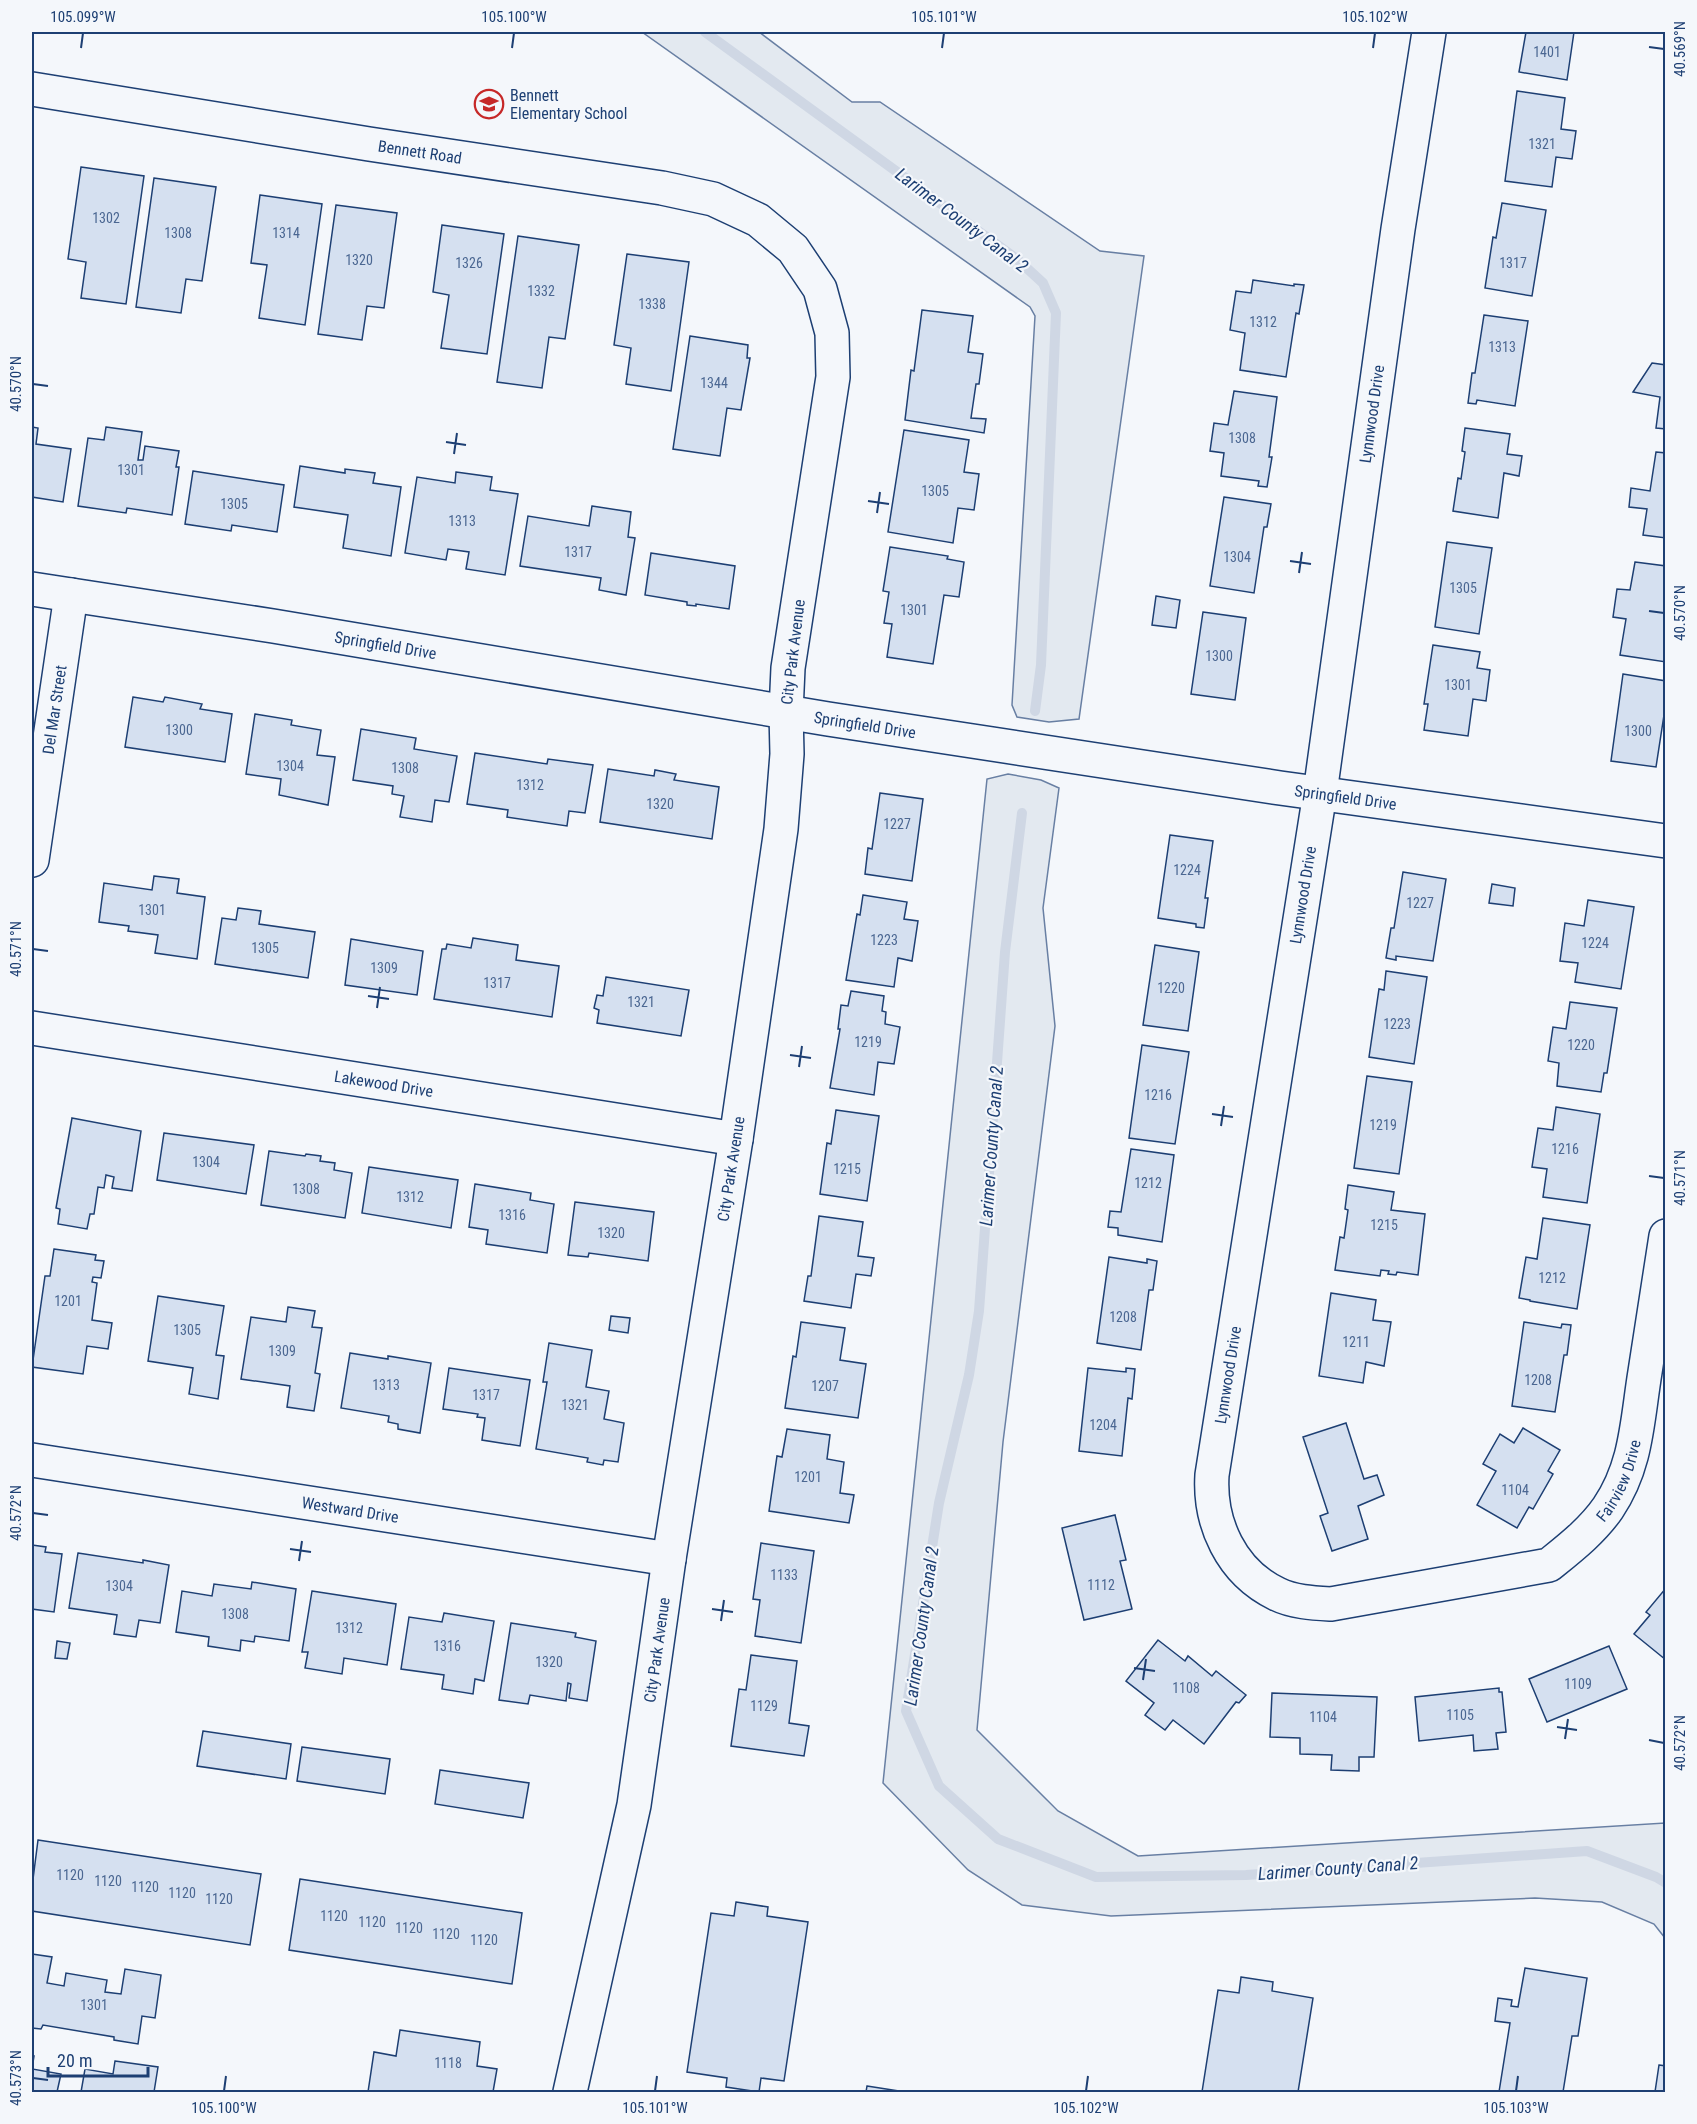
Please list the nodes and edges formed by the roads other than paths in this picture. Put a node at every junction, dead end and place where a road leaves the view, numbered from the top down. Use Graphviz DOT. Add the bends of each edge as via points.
graph roads {
  1 [pos="1429,32"];
  2 [pos="32,89"];
  3 [pos="793,249"];
  4 [pos="32,589"];
  5 [pos="71,595"];
  6 [pos="786,712"];
  7 [pos="1320,793"];
  8 [pos="1665,841"];
  9 [pos="32,860"];
  10 [pos="32,1028"];
  11 [pos="736,1139"];
  12 [pos="1665,1236"];
  13 [pos="32,1460"];
  14 [pos="669,1559"];
  15 [pos="1414,1590"];
  16 [pos="570,2092"];
  1 -- 7 [label="street, Lynnwood Drive"];
  2 -- 3 [label="street, Bennett Road" via="662,188 713,199 758,220"];
  3 -- 6 [label="street, City Park Avenue" via="820,289 832,333 833,377 788,668"];
  4 -- 5 [label="street, Springfield Drive"];
  5 -- 6 [label="street, Springfield Drive"];
  5 -- 9 [label="street, Del Mar Street"];
  6 -- 7 [label="street, Springfield Drive"];
  6 -- 11 [label="street, City Park Avenue" via="781,829"];
  7 -- 8 [label="street, Springfield Drive"];
  7 -- 15 [label="street, Lynnwood Drive" via="1211,1491 1216,1523 1229,1552 1250,1576 1276,1594 1307,1603 1331,1604"];
  10 -- 11 [label="street, Lakewood Drive"];
  11 -- 14 [label="street, City Park Avenue"];
  12 -- 15 [label="street, Fairview Drive" via="1636,1439 1624,1478 1607,1508 1576,1544 1549,1565"];
  13 -- 14 [label="street, Westward Drive"];
  14 -- 16 [label="street, City Park Avenue" via="634,1805"];
}
